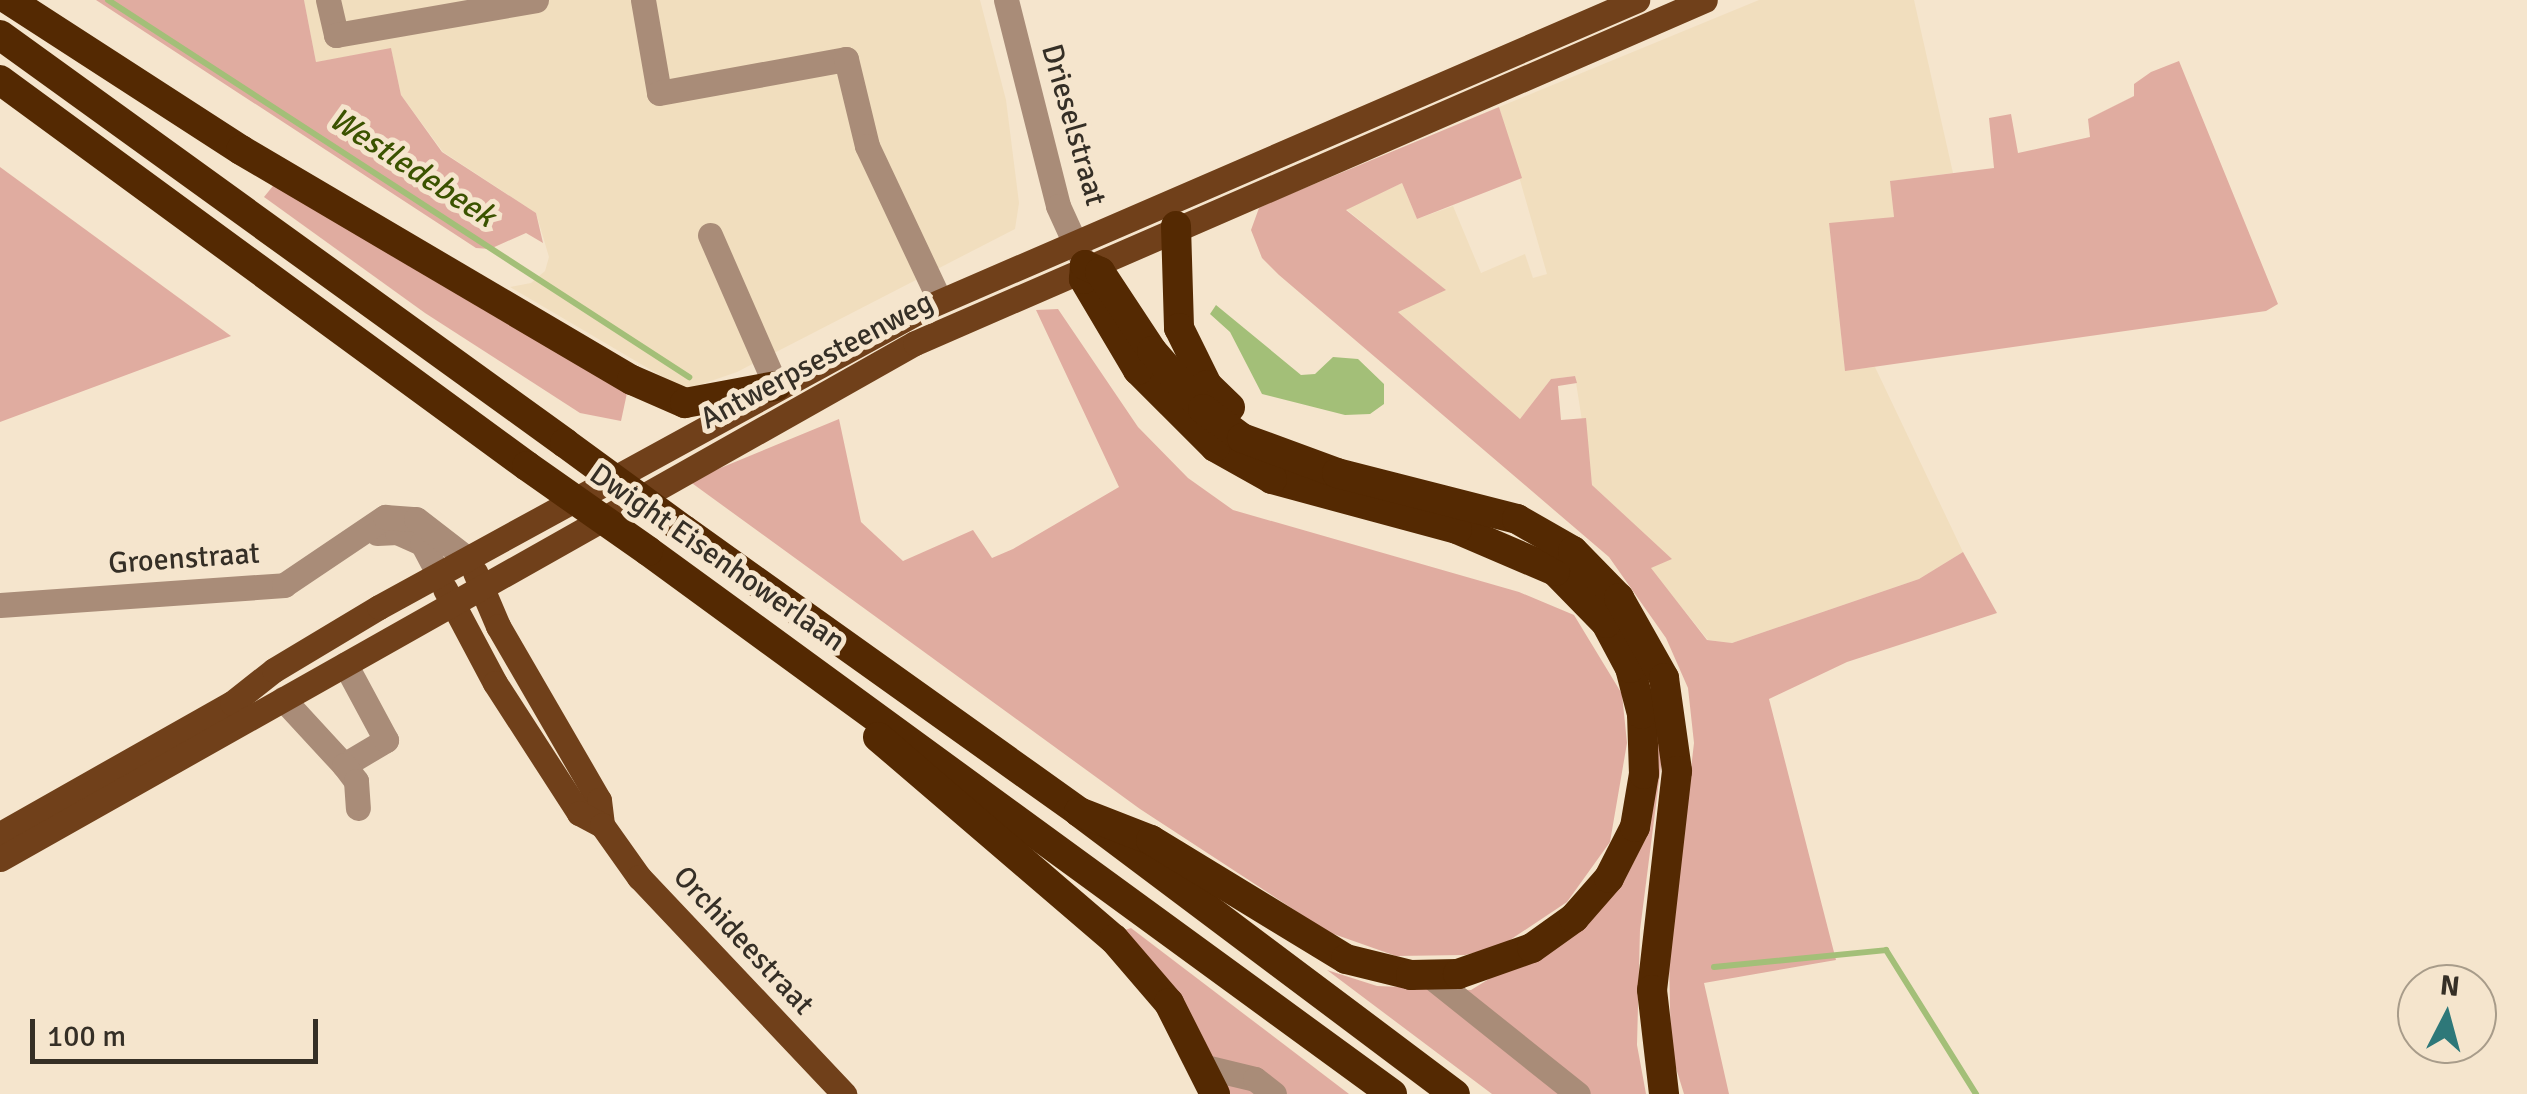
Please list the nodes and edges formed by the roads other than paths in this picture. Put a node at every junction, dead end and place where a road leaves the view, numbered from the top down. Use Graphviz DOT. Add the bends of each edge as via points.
graph roads {
  1 [pos="8,0"];
  2 [pos="328,0"];
  3 [pos="536,0"];
  4 [pos="643,0"];
  5 [pos="1006,0"];
  6 [pos="1637,0"];
  7 [pos="1705,0"];
  8 [pos="0,35"];
  9 [pos="1492,62"];
  10 [pos="0,80"];
  11 [pos="1501,87"];
  12 [pos="1176,226"];
  13 [pos="710,235"];
  14 [pos="1079,252"];
  15 [pos="940,301"];
  16 [pos="776,386"];
  17 [pos="1283,457"];
  18 [pos="356,534"];
  19 [pos="469,560"];
  20 [pos="439,575"];
  21 [pos="482,586"];
  22 [pos="452,604"];
  23 [pos="0,606"];
  24 [pos="345,664"];
  25 [pos="830,681"];
  26 [pos="283,700"];
  27 [pos="344,765"];
  28 [pos="358,808"];
  29 [pos="1080,812"];
  30 [pos="602,825"];
  31 [pos="0,834"];
  32 [pos="0,859"];
  33 [pos="1430,976"];
  34 [pos="1210,1081"];
  35 [pos="844,1094"];
  36 [pos="1274,1094"];
  37 [pos="1392,1094"];
  38 [pos="1455,1094"];
  39 [pos="1578,1094"];
  40 [pos="1664,1094"];
  1 -- 16 [label="highway" via="241,150 632,380 685,402"];
  2 -- 3 [label="street" via="336,36"];
  4 -- 15 [label="street" via="660,93 846,59 867,146"];
  5 -- 14 [label="street, Drieselstraat" via="1058,206"];
  6 -- 9 [label="main road, Antwerpsesteenweg"];
  7 -- 11 [label="main road, Antwerpsesteenweg"];
  8 -- 29 [label="highway, Dwight Eisenhowerlaan, bridge"];
  9 -- 11 [label="main road"];
  9 -- 14 [label="main road, Antwerpsesteenweg"];
  10 -- 25 [label="highway, Dwight Eisenhowerlaan, bridge"];
  11 -- 12 [label="main road, Antwerpsesteenweg"];
  12 -- 14 [label="main road, Antwerpsesteenweg"];
  12 -- 17 [label="highway" via="1176,310 1190,357 1207,384"];
  13 -- 16 [label="street"];
  14 -- 15 [label="main road, Antwerpsesteenweg"];
  14 -- 17 [label="highway" via="1203,410"];
  14 -- 21 [label="main road, Antwerpsesteenweg"];
  14 -- 33 [label="highway" via="1084,279 1138,370 1215,447 1272,479 1457,529 1536,559 1606,623 1630,668 1642,714 1644,774 1635,827 1609,878 1574,918 1532,948 1492,965"];
  15 -- 16 [label="main road, Antwerpsesteenweg"];
  16 -- 19 [label="main road, Antwerpsesteenweg"];
  17 -- 40 [label="highway" via="1517,518 1599,572 1647,639 1664,678 1677,772 1652,990"];
  18 -- 19 [label="street, Groenstraat" via="385,518 416,520"];
  18 -- 20 [label="street" via="397,532 422,543"];
  18 -- 23 [label="street, Groenstraat" via="284,584"];
  19 -- 20 [label="main road, Antwerpsesteenweg"];
  19 -- 21 [label="main road, Orchideestraat"];
  20 -- 22 [label="main road, Orchideestraat"];
  20 -- 31 [label="main road, Antwerpsesteenweg" via="274,670 232,704"];
  21 -- 22 [label="main road, Antwerpsesteenweg"];
  21 -- 30 [label="main road, Orchideestraat" via="598,800"];
  22 -- 24 [label="main road, Antwerpsesteenweg"];
  22 -- 30 [label="main road, Orchideestraat" via="542,760 579,813"];
  24 -- 26 [label="main road, Antwerpsesteenweg"];
  24 -- 27 [label="street" via="386,740"];
  25 -- 34 [label="highway" via="885,745 1114,939 1169,1003"];
  25 -- 37 [label="highway, Dwight Eisenhowerlaan"];
  26 -- 27 [label="street"];
  26 -- 32 [label="main road, Antwerpsesteenweg"];
  27 -- 28 [label="street" via="356,780"];
  29 -- 33 [label="highway" via="1151,840 1346,959"];
  29 -- 38 [label="highway, Dwight Eisenhowerlaan"];
  30 -- 35 [label="main road, Orchideestraat" via="639,876"];
  33 -- 39 [label="street"];
  34 -- 36 [label="street" via="1255,1079"];
}
